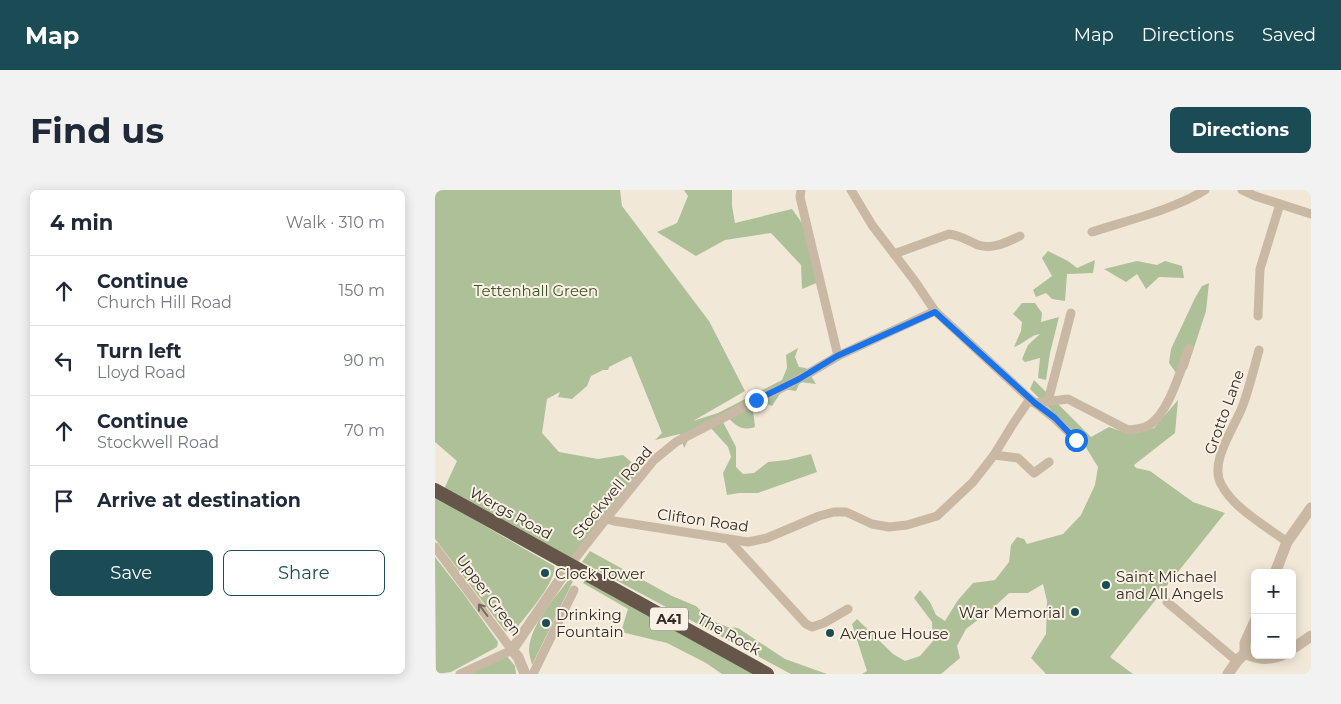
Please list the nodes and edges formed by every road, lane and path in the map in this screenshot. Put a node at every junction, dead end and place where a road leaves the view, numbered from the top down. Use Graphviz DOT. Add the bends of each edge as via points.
graph roads {
  1 [pos="801,190"];
  2 [pos="851,190"];
  3 [pos="1205,190"];
  4 [pos="1242,190"];
  5 [pos="1280,204"];
  6 [pos="1311,214"];
  7 [pos="1092,232"];
  8 [pos="1020,236"];
  9 [pos="893,254"];
  10 [pos="935,312"];
  11 [pos="1071,313"];
  12 [pos="1258,316"];
  13 [pos="1189,348"];
  14 [pos="1259,350"];
  15 [pos="837,356"];
  16 [pos="1032,401"];
  17 [pos="1048,401"];
  18 [pos="1076,440"];
  19 [pos="994,455"];
  20 [pos="1049,462"];
  21 [pos="435,490"];
  22 [pos="1311,508"];
  23 [pos="606,518"];
  24 [pos="728,539"];
  25 [pos="1287,542"];
  26 [pos="435,547"];
  27 [pos="570,564"];
  28 [pos="1277,569"];
  29 [pos="574,590"];
  30 [pos="1167,602"];
  31 [pos="848,609"];
  32 [pos="1251,630"];
  33 [pos="1311,636"];
  34 [pos="1296,646"];
  35 [pos="512,650"];
  36 [pos="1241,657"];
  37 [pos="1251,658"];
  38 [pos="460,674"];
  39 [pos="525,674"];
  40 [pos="533,674"];
  41 [pos="767,674"];
  42 [pos="1228,674"];
  1 -- 15 [label="street" via="800,198"];
  2 -- 9 [label="street"];
  3 -- 7 [label="street" via="1189,200"];
  4 -- 5 [label="street"];
  5 -- 6 [label="street"];
  5 -- 12 [label="street" via="1260,269"];
  8 -- 9 [label="street" via="1001,245 990,246 949,234"];
  9 -- 10 [label="street"];
  10 -- 15 [label="street, Stockwell Road"];
  10 -- 16 [label="street"];
  11 -- 17 [label="street"];
  13 -- 17 [label="street" via="1165,408 1149,425 1128,430 1068,399"];
  14 -- 25 [label="street, Grotto Lane" via="1243,404 1220,457 1220,482 1238,505"];
  15 -- 23 [label="street, Stockwell Road" via="676,442 654,460"];
  16 -- 17 [label="street"];
  16 -- 18 [label="street" via="1055,418"];
  16 -- 19 [label="street, Clifton Road"];
  19 -- 20 [label="street" via="1018,458 1034,473"];
  19 -- 24 [label="street, Clifton Road" via="973,482 937,516 889,527 872,524 846,512 834,512 767,538 748,542"];
  21 -- 27 [label="highway, Wergs Road / A41"];
  22 -- 25 [label="street"];
  23 -- 24 [label="street, Clifton Road"];
  23 -- 27 [label="street, Stockwell Road"];
  24 -- 31 [label="street" via="805,624 812,627 824,623"];
  25 -- 28 [label="street"];
  35 -- 26 [label="street, Upper Green, one-way"];
  27 -- 35 [label="street, Upper Green"];
  27 -- 41 [label="highway, The Rock / A41"];
  29 -- 40 [label="street"];
  30 -- 36 [label="street"];
  32 -- 36 [label="street"];
  33 -- 34 [label="street"];
  35 -- 38 [label="street"];
  35 -- 39 [label="street"];
  36 -- 37 [label="street"];
  36 -- 42 [label="street"];
}
